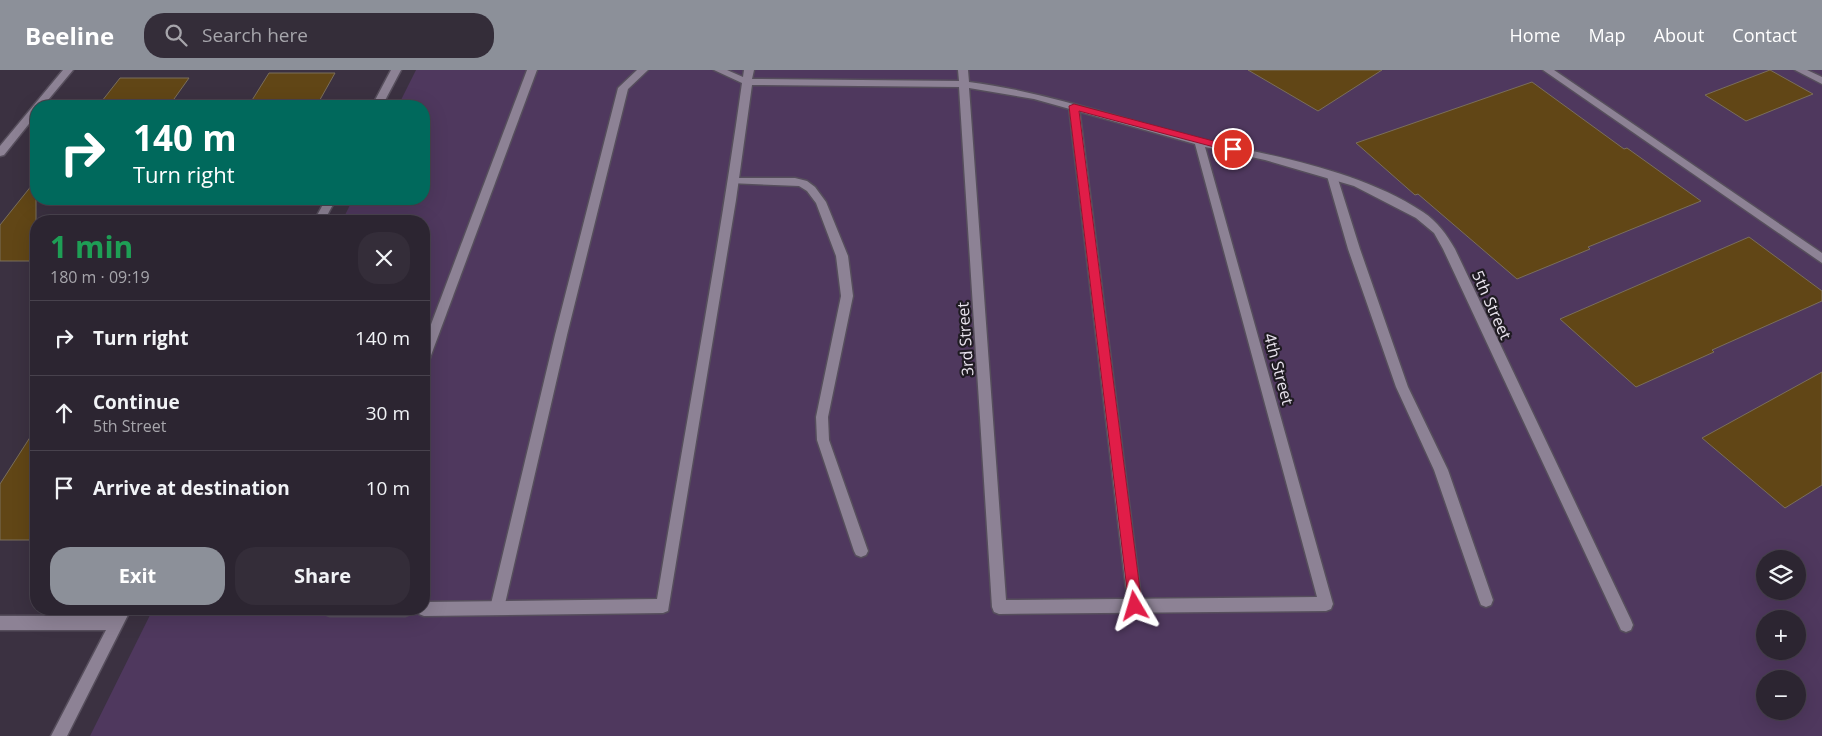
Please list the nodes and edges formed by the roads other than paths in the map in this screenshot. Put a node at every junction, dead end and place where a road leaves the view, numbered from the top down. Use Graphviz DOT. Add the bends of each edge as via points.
graph roads {
  1 [pos="68,70"];
  2 [pos="396,70"];
  3 [pos="532,70"];
  4 [pos="643,70"];
  5 [pos="719,70"];
  6 [pos="963,70"];
  7 [pos="1548,70"];
  8 [pos="1800,70"];
  9 [pos="748,76"];
  10 [pos="1822,81"];
  11 [pos="964,84"];
  12 [pos="44,100"];
  13 [pos="380,100"];
  14 [pos="1074,106"];
  15 [pos="30,117"];
  16 [pos="1200,142"];
  17 [pos="0,153"];
  18 [pos="1332,176"];
  19 [pos="733,181"];
  20 [pos="1822,259"];
  21 [pos="430,342"];
  22 [pos="861,551"];
  23 [pos="1486,600"];
  24 [pos="1135,606"];
  25 [pos="430,608"];
  26 [pos="496,608"];
  27 [pos="121,615"];
  28 [pos="0,623"];
  29 [pos="117,623"];
  30 [pos="1626,625"];
  31 [pos="59,736"];
  1 -- 12 [label="street"];
  2 -- 13 [label="street"];
  3 -- 21 [label="street"];
  4 -- 26 [label="street" via="623,88"];
  5 -- 9 [label="street"];
  6 -- 11 [label="street, 3rd Street"];
  7 -- 20 [label="street"];
  8 -- 10 [label="street"];
  9 -- 11 [label="street, 5th Street" via="819,84"];
  9 -- 19 [label="street"];
  11 -- 14 [label="street, 5th Street"];
  11 -- 24 [label="street, 3rd Street" via="1000,607"];
  14 -- 16 [label="street, 5th Street"];
  14 -- 24 [label="street"];
  15 -- 17 [label="street"];
  16 -- 18 [label="street, 5th Street"];
  16 -- 24 [label="street, 4th Street" via="1326,604"];
  18 -- 23 [label="street" via="1402,387 1441,470"];
  18 -- 30 [label="street, 5th Street" via="1391,199 1420,215 1438,230"];
  19 -- 22 [label="street" via="803,183 821,202 842,256 847,296 822,417 822,432"];
  19 -- 26 [label="street" via="663,606"];
  25 -- 26 [label="street"];
  27 -- 29 [label="street"];
  28 -- 29 [label="street"];
  29 -- 31 [label="street"];
}
